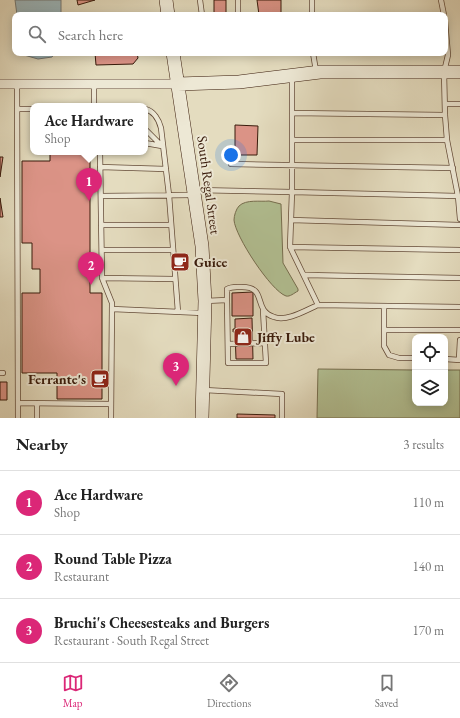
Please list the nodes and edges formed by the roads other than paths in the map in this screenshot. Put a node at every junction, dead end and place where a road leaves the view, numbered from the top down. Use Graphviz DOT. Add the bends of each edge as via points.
graph roads {
  1 [pos="166,0"];
  2 [pos="200,0"];
  3 [pos="238,0"];
  4 [pos="312,0"];
  5 [pos="441,0"];
  6 [pos="168,12"];
  7 [pos="202,12"];
  8 [pos="238,12"];
  9 [pos="312,12"];
  10 [pos="443,12"];
  11 [pos="173,56"];
  12 [pos="314,56"];
  13 [pos="448,56"];
  14 [pos="316,72"];
  15 [pos="444,72"];
  16 [pos="460,72"];
  17 [pos="292,74"];
  18 [pos="0,84"];
  19 [pos="17,84"];
  20 [pos="94,84"];
  21 [pos="178,84"];
  22 [pos="94,103"];
  23 [pos="444,104"];
  24 [pos="460,104"];
  25 [pos="17,109"];
  26 [pos="30,109"];
  27 [pos="148,110"];
  28 [pos="292,113"];
  29 [pos="445,115"];
  30 [pos="148,132"];
  31 [pos="292,140"];
  32 [pos="447,140"];
  33 [pos="148,144"];
  34 [pos="162,146"];
  35 [pos="100,155"];
  36 [pos="231,164"];
  37 [pos="292,165"];
  38 [pos="100,167"];
  39 [pos="453,168"];
  40 [pos="166,169"];
  41 [pos="292,192"];
  42 [pos="194,193"];
  43 [pos="169,195"];
  44 [pos="101,196"];
  45 [pos="458,196"];
  46 [pos="460,219"];
  47 [pos="291,220"];
  48 [pos="102,225"];
  49 [pos="171,225"];
  50 [pos="460,225"];
  51 [pos="290,247"];
  52 [pos="102,250"];
  53 [pos="172,250"];
  54 [pos="460,250"];
  55 [pos="305,275"];
  56 [pos="102,278"];
  57 [pos="460,278"];
  58 [pos="174,279"];
  59 [pos="226,300"];
  60 [pos="318,305"];
  61 [pos="384,306"];
  62 [pos="205,307"];
  63 [pos="460,307"];
  64 [pos="112,309"];
  65 [pos="263,310"];
  66 [pos="178,312"];
  67 [pos="384,330"];
  68 [pos="460,330"];
  69 [pos="460,340"];
  70 [pos="265,343"];
  71 [pos="228,344"];
  72 [pos="412,358"];
  73 [pos="448,359"];
  74 [pos="460,360"];
  75 [pos="203,390"];
  76 [pos="19,403"];
  77 [pos="37,403"];
  78 [pos="111,404"];
  79 [pos="18,418"];
  80 [pos="37,418"];
  81 [pos="111,418"];
  82 [pos="202,418"];
  83 [pos="282,418"];
  1 -- 6 [label="main road"];
  2 -- 7 [label="lane"];
  3 -- 8 [label="lane"];
  4 -- 9 [label="lane"];
  5 -- 10 [label="lane"];
  11 -- 21 [label="main road, South Regal Street"];
  12 -- 14 [label="lane"];
  13 -- 15 [label="lane"];
  14 -- 15 [label="main road"];
  14 -- 17 [label="main road"];
  15 -- 16 [label="main road"];
  15 -- 23 [label="lane"];
  17 -- 21 [label="main road" via="226,83"];
  17 -- 28 [label="lane"];
  18 -- 19 [label="street"];
  19 -- 20 [label="street"];
  19 -- 25 [label="lane"];
  20 -- 21 [label="street"];
  20 -- 22 [label="lane"];
  21 -- 42 [label="main road, South Regal Street"];
  23 -- 24 [label="lane"];
  23 -- 29 [label="lane"];
  25 -- 26 [label="lane"];
  25 -- 76 [label="lane"];
  27 -- 34 [label="lane" via="158,120"];
  28 -- 29 [label="lane"];
  28 -- 31 [label="lane"];
  29 -- 32 [label="lane"];
  30 -- 34 [label="lane"];
  31 -- 32 [label="lane"];
  31 -- 37 [label="lane"];
  32 -- 39 [label="lane"];
  33 -- 34 [label="lane"];
  34 -- 40 [label="lane"];
  35 -- 38 [label="lane"];
  36 -- 37 [label="lane"];
  37 -- 39 [label="lane"];
  37 -- 41 [label="lane"];
  38 -- 40 [label="lane"];
  38 -- 44 [label="lane"];
  39 -- 45 [label="lane"];
  40 -- 43 [label="lane"];
  41 -- 42 [label="lane"];
  41 -- 45 [label="lane"];
  41 -- 47 [label="lane"];
  42 -- 43 [label="lane"];
  42 -- 62 [label="main road, South Regal Street" via="202,246"];
  43 -- 44 [label="lane"];
  43 -- 49 [label="lane"];
  44 -- 48 [label="lane"];
  45 -- 46 [label="lane"];
  47 -- 50 [label="lane"];
  47 -- 51 [label="lane"];
  48 -- 49 [label="lane"];
  48 -- 52 [label="lane"];
  49 -- 53 [label="lane"];
  51 -- 54 [label="lane"];
  51 -- 55 [label="lane"];
  52 -- 53 [label="lane"];
  52 -- 56 [label="lane"];
  53 -- 58 [label="lane"];
  55 -- 57 [label="lane"];
  55 -- 60 [label="lane"];
  56 -- 58 [label="lane"];
  56 -- 64 [label="lane"];
  58 -- 66 [label="lane"];
  59 -- 62 [label="lane"];
  59 -- 65 [label="lane" via="227,289 231,287 252,287 256,290"];
  59 -- 71 [label="lane"];
  60 -- 61 [label="lane"];
  60 -- 65 [label="lane" via="282,318 274,317"];
  61 -- 63 [label="lane"];
  61 -- 67 [label="lane"];
  62 -- 66 [label="lane"];
  62 -- 75 [label="main road, South Regal Street"];
  64 -- 66 [label="lane"];
  64 -- 78 [label="lane"];
  65 -- 70 [label="lane"];
  67 -- 68 [label="lane"];
  67 -- 72 [label="lane" via="384,346 389,355"];
  69 -- 74 [label="lane"];
  70 -- 71 [label="lane"];
  70 -- 71 [label="lane" via="266,363 228,362"];
  73 -- 74 [label="lane"];
  75 -- 82 [label="main road, South Regal Street"];
  75 -- 83 [label="lane" via="282,394"];
  76 -- 77 [label="lane"];
  76 -- 79 [label="lane"];
  77 -- 78 [label="lane"];
  77 -- 80 [label="lane"];
  78 -- 81 [label="lane"];
}
